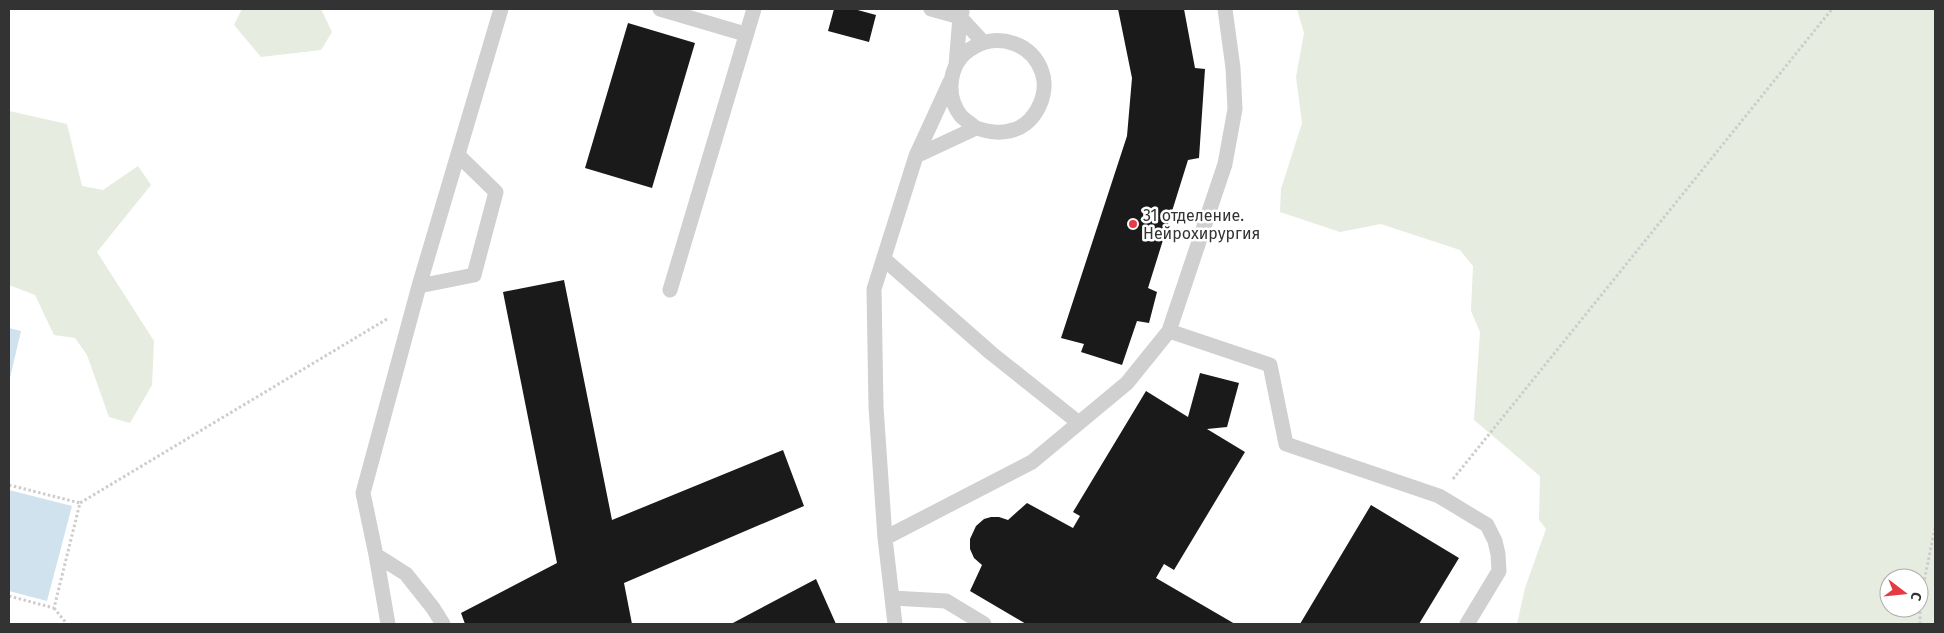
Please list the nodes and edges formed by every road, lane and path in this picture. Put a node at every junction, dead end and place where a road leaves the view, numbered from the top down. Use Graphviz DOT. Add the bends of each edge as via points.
graph roads {
  1 [pos="501,9"];
  2 [pos="660,9"];
  3 [pos="754,9"];
  4 [pos="931,9"];
  5 [pos="1225,9"];
  6 [pos="1832,9"];
  7 [pos="962,13"];
  8 [pos="746,34"];
  9 [pos="983,42"];
  10 [pos="956,65"];
  11 [pos="950,82"];
  12 [pos="976,128"];
  13 [pos="458,155"];
  14 [pos="916,156"];
  15 [pos="884,259"];
  16 [pos="420,286"];
  17 [pos="670,290"];
  18 [pos="415,302"];
  19 [pos="1169,331"];
  20 [pos="1079,423"];
  21 [pos="9,485"];
  22 [pos="1439,496"];
  23 [pos="80,503"];
  24 [pos="1935,528"];
  25 [pos="885,538"];
  26 [pos="376,555"];
  27 [pos="9,596"];
  28 [pos="892,598"];
  29 [pos="54,608"];
  30 [pos="67,624"];
  31 [pos="388,624"];
  32 [pos="442,624"];
  33 [pos="895,624"];
  34 [pos="984,624"];
  35 [pos="1467,624"];
  36 [pos="1920,624"];
  1 -- 13 [label="lane"];
  2 -- 8 [label="lane"];
  3 -- 8 [label="lane"];
  4 -- 7 [label="lane"];
  5 -- 19 [label="lane" via="1235,108 1225,164"];
  6 -- 22 [label="path"];
  7 -- 9 [label="lane"];
  7 -- 10 [label="lane"];
  8 -- 17 [label="lane"];
  9 -- 10 [label="lane" via="967,50"];
  9 -- 12 [label="lane" via="1001,40 1019,45 1033,56 1042,72 1044,90 1039,108 1028,122 1011,131 993,133"];
  10 -- 11 [label="lane"];
  11 -- 12 [label="lane" via="952,100 962,116"];
  11 -- 14 [label="lane"];
  12 -- 14 [label="lane"];
  13 -- 16 [label="lane"];
  13 -- 16 [label="lane" via="496,192 474,275"];
  14 -- 15 [label="lane"];
  15 -- 20 [label="lane" via="991,353"];
  15 -- 25 [label="lane" via="874,289 876,407"];
  16 -- 18 [label="lane"];
  18 -- 23 [label="path"];
  18 -- 26 [label="lane" via="363,493"];
  19 -- 20 [label="lane" via="1127,383"];
  19 -- 22 [label="lane" via="1270,365 1286,444"];
  20 -- 25 [label="lane" via="1032,462"];
  21 -- 23 [label="path"];
  22 -- 35 [label="lane" via="1487,525 1496,541 1499,571"];
  23 -- 29 [label="path"];
  24 -- 36 [label="path" via="1920,601"];
  25 -- 28 [label="lane"];
  26 -- 31 [label="lane"];
  26 -- 32 [label="lane" via="406,574"];
  27 -- 29 [label="path"];
  28 -- 33 [label="lane"];
  28 -- 34 [label="lane" via="946,601"];
  29 -- 30 [label="path"];
}
